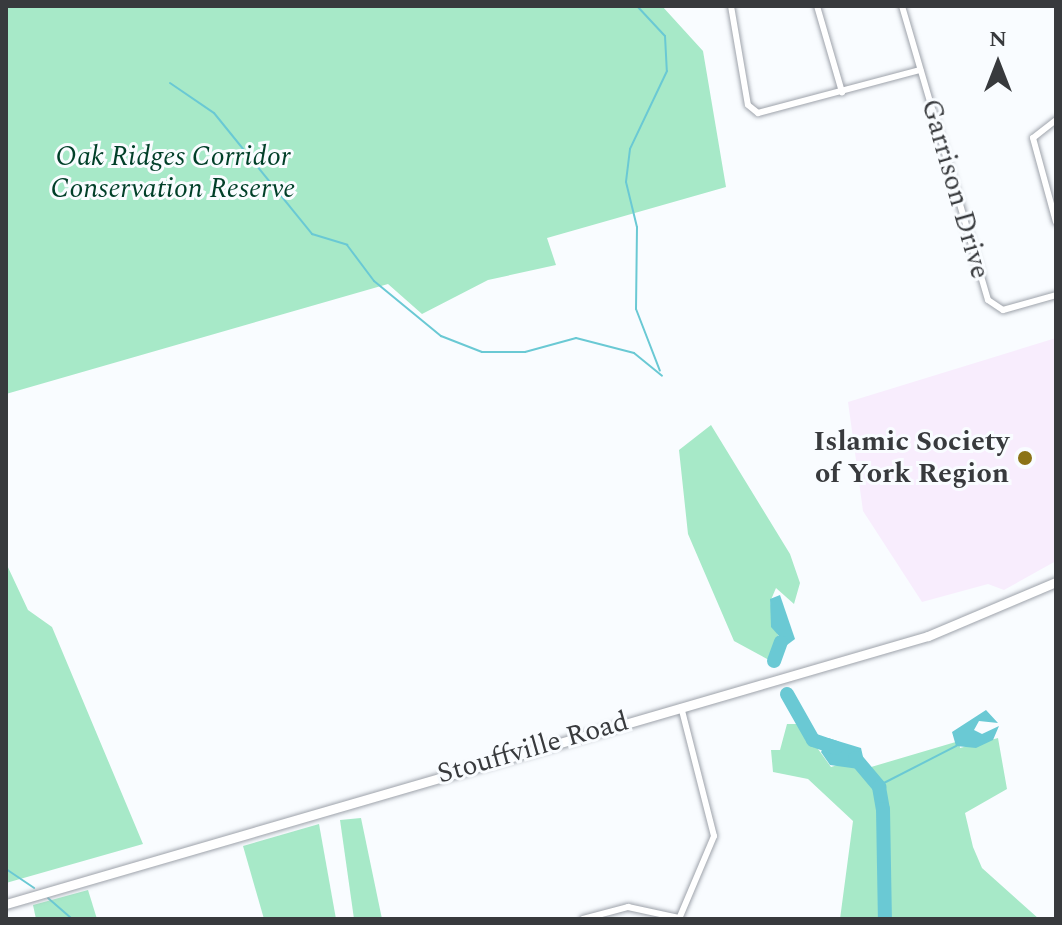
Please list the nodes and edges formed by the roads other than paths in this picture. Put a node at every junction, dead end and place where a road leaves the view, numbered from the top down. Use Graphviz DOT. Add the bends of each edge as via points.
graph roads {
  1 [pos="731,6"];
  2 [pos="817,6"];
  3 [pos="902,6"];
  4 [pos="920,70"];
  5 [pos="842,92"];
  6 [pos="1056,120"];
  7 [pos="1056,222"];
  8 [pos="1056,295"];
  9 [pos="1056,582"];
  10 [pos="681,705"];
  11 [pos="6,904"];
  12 [pos="583,919"];
  13 [pos="679,919"];
  1 -- 5 [label="street" via="754,111 768,114"];
  2 -- 5 [label="street"];
  3 -- 4 [label="street, Garrison Drive"];
  4 -- 5 [label="street"];
  4 -- 8 [label="street, Garrison Drive" via="989,302 1006,310"];
  6 -- 7 [label="street" via="1039,126 1033,138"];
  9 -- 10 [label="main road, Stouffville Road" via="928,636"];
  10 -- 11 [label="main road, Stouffville Road"];
  10 -- 13 [label="street" via="714,836"];
  12 -- 13 [label="street" via="628,907"];
}
